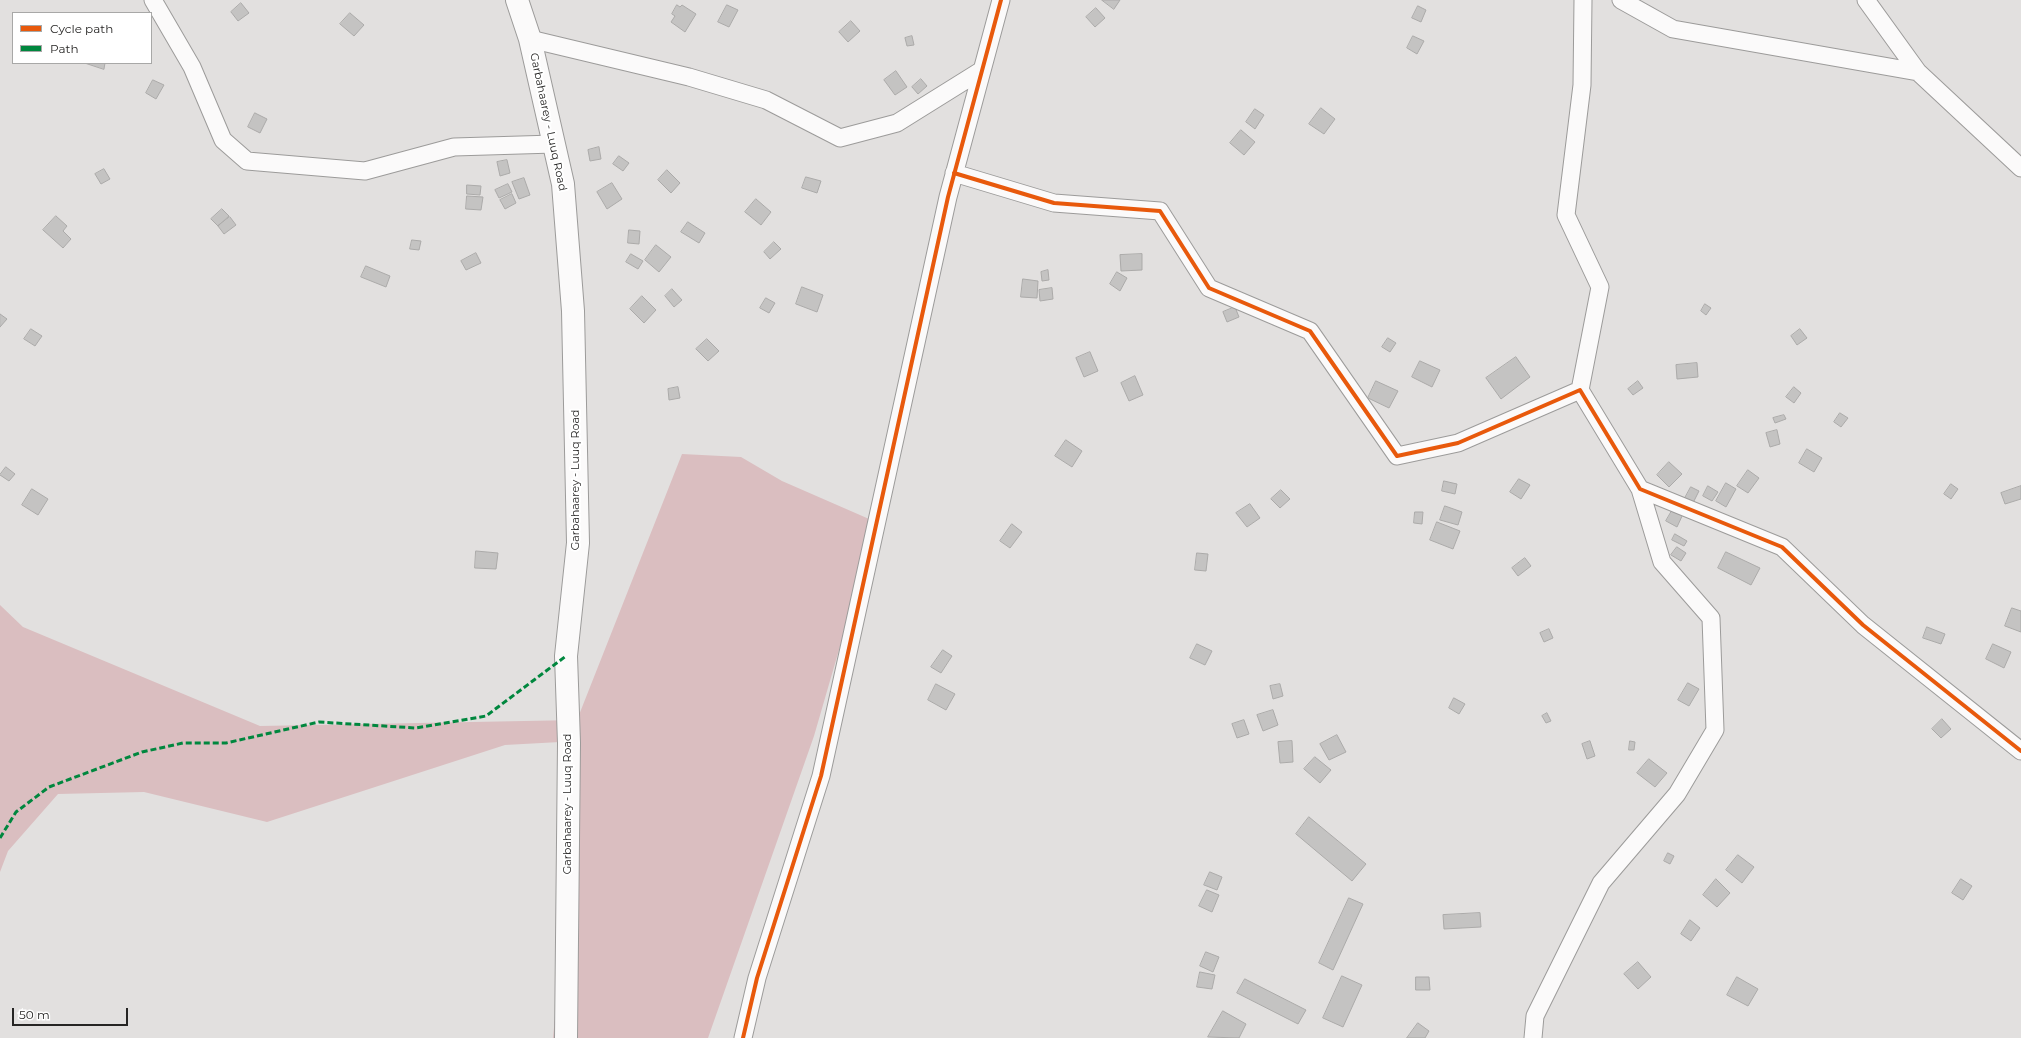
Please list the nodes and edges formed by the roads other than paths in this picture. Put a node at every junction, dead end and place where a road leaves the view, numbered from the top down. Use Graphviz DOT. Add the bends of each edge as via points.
graph roads {
  1 [pos="154,0"];
  2 [pos="517,0"];
  3 [pos="1001,0"];
  4 [pos="1583,0"];
  5 [pos="1621,0"];
  6 [pos="1866,0"];
  7 [pos="530,39"];
  8 [pos="982,70"];
  9 [pos="1918,72"];
  10 [pos="554,144"];
  11 [pos="2021,168"];
  12 [pos="954,173"];
  13 [pos="1580,390"];
  14 [pos="1640,489"];
  15 [pos="2021,751"];
  16 [pos="566,1038"];
  17 [pos="743,1038"];
  18 [pos="1533,1038"];
  1 -- 10 [label="street" via="192,67 223,140 247,161 365,171 454,147"];
  2 -- 7 [label="street, Garbahaarey - Luuq Road"];
  3 -- 8 [label="street"];
  4 -- 13 [label="street" via="1582,85 1566,215 1600,287"];
  5 -- 9 [label="street" via="1673,29"];
  6 -- 9 [label="street"];
  7 -- 8 [label="street" via="689,77 766,100 840,138 897,124"];
  7 -- 10 [label="street, Garbahaarey - Luuq Road"];
  8 -- 12 [label="street"];
  9 -- 11 [label="street"];
  10 -- 16 [label="street, Garbahaarey - Luuq Road" via="563,184 573,311 578,535 566,656 569,743"];
  12 -- 13 [label="street" via="1054,203 1160,211 1208,288 1310,331 1398,456 1458,443"];
  12 -- 17 [label="street" via="821,776 757,978"];
  13 -- 14 [label="street"];
  14 -- 15 [label="street" via="1782,547 1863,625"];
  14 -- 18 [label="street" via="1662,562 1711,618 1715,730 1677,794 1601,883 1535,1016"];
}
